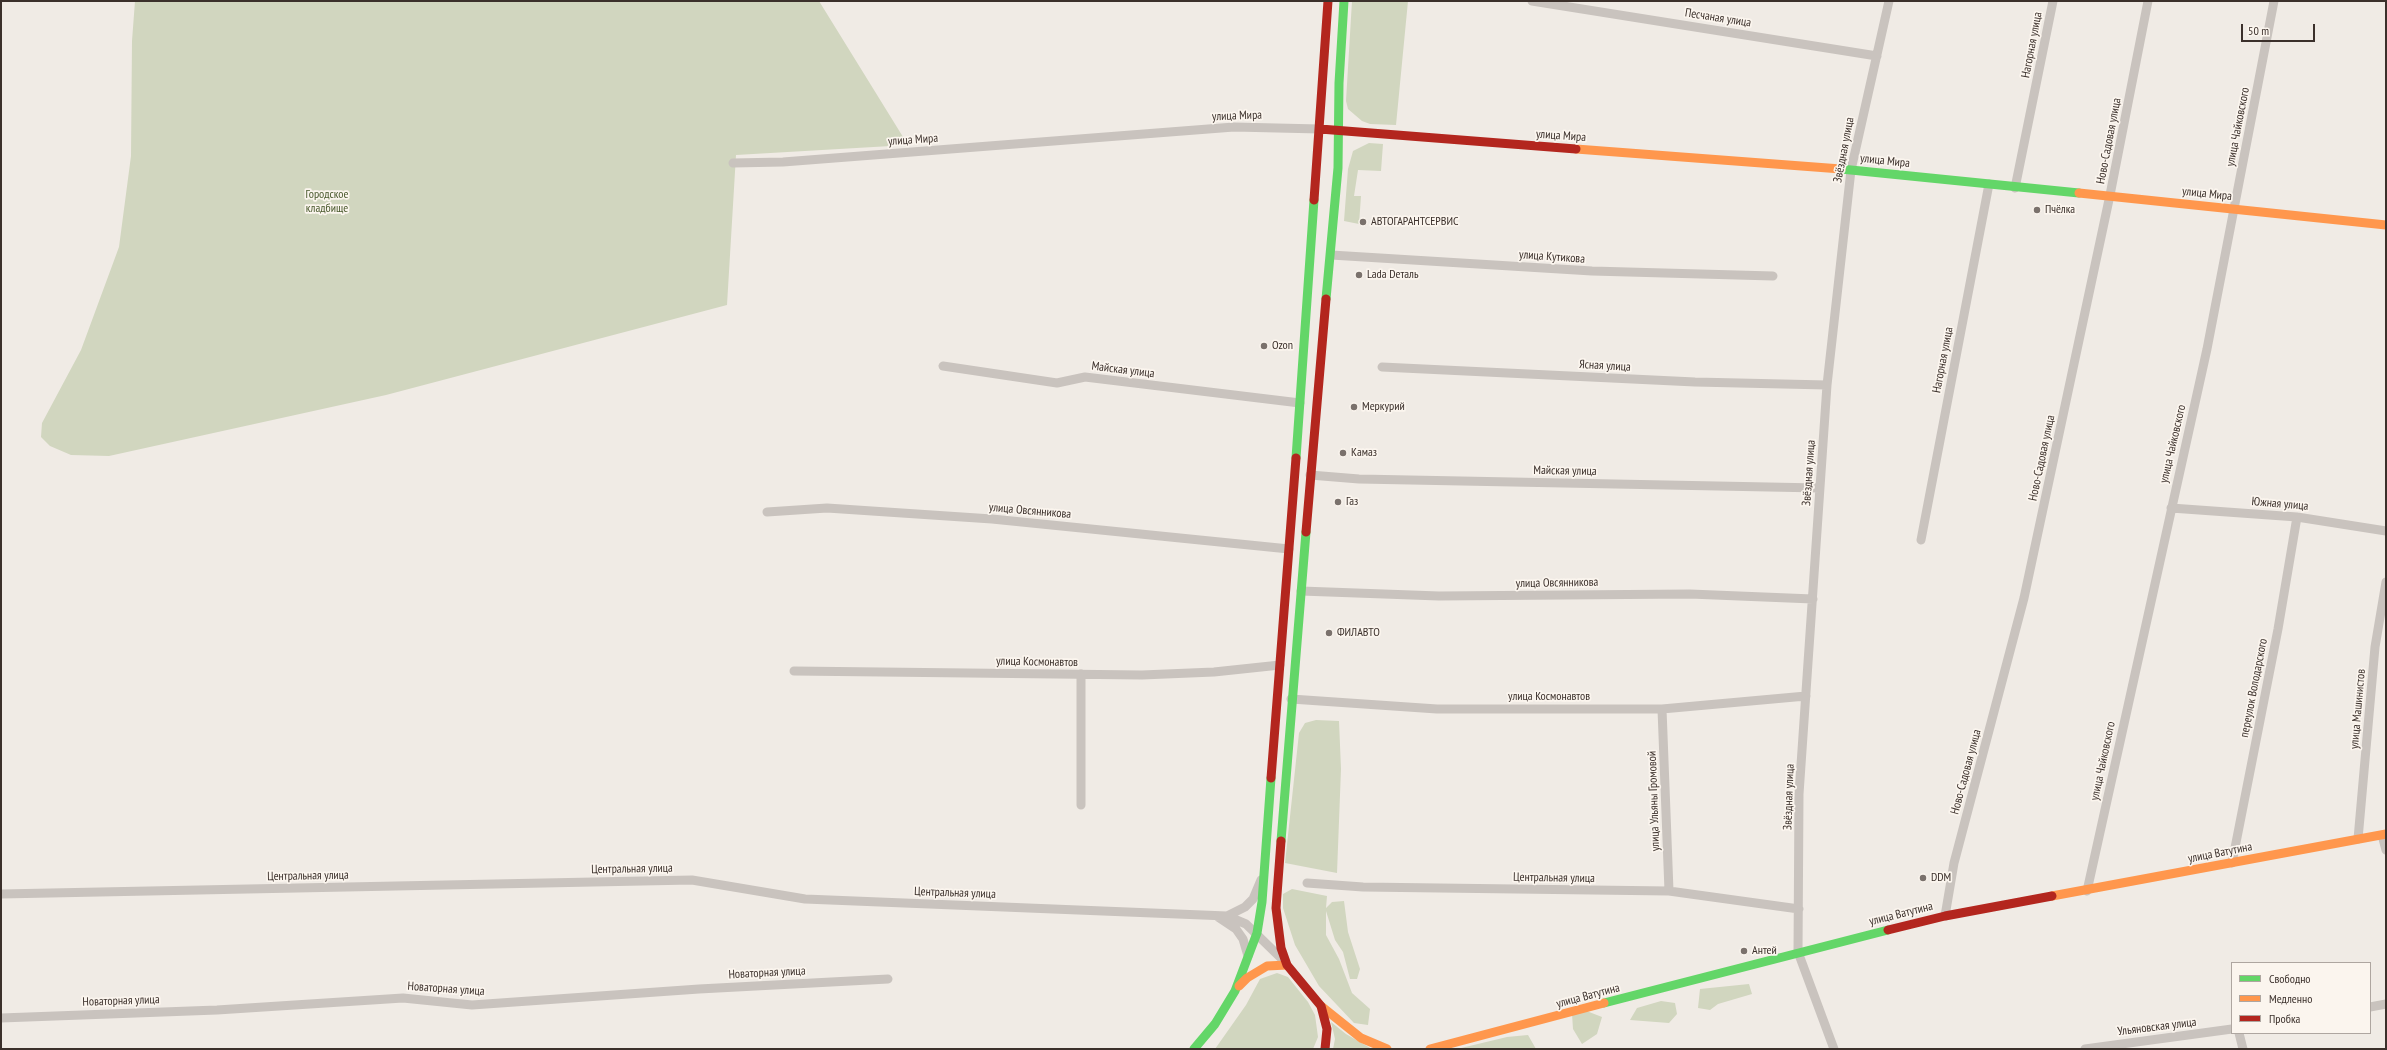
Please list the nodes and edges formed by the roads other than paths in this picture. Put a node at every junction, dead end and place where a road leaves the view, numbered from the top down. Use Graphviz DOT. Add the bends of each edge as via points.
graph roads {
  1 [pos="1328,1"];
  2 [pos="1344,1"];
  3 [pos="1532,1"];
  4 [pos="1889,1"];
  5 [pos="2053,1"];
  6 [pos="2148,1"];
  7 [pos="2274,1"];
  8 [pos="1876,56"];
  9 [pos="1320,129"];
  10 [pos="1339,131"];
  11 [pos="733,163"];
  12 [pos="1851,170"];
  13 [pos="1989,184"];
  14 [pos="2015,188"];
  15 [pos="2110,196"];
  16 [pos="2234,209"];
  17 [pos="2386,225"];
  18 [pos="1331,255"];
  19 [pos="1773,276"];
  20 [pos="943,366"];
  21 [pos="1382,367"];
  22 [pos="1827,385"];
  23 [pos="1300,403"];
  24 [pos="1310,475"];
  25 [pos="1820,488"];
  26 [pos="2171,508"];
  27 [pos="767,512"];
  28 [pos="2297,517"];
  29 [pos="2386,530"];
  30 [pos="1921,540"];
  31 [pos="1289,549"];
  32 [pos="2386,582"];
  33 [pos="1301,591"];
  34 [pos="1813,599"];
  35 [pos="1280,665"];
  36 [pos="794,671"];
  37 [pos="1081,674"];
  38 [pos="1806,696"];
  39 [pos="1291,699"];
  40 [pos="1662,709"];
  41 [pos="1081,805"];
  42 [pos="2384,835"];
  43 [pos="2358,839"];
  44 [pos="2386,850"];
  45 [pos="2232,863"];
  46 [pos="1264,873"];
  47 [pos="1307,883"];
  48 [pos="1669,891"];
  49 [pos="2087,891"];
  50 [pos="1,894"];
  51 [pos="1799,910"];
  52 [pos="1213,915"];
  53 [pos="1227,916"];
  54 [pos="1945,916"];
  55 [pos="1257,933"];
  56 [pos="1798,952"];
  57 [pos="1248,959"];
  58 [pos="1287,965"];
  59 [pos="888,979"];
  60 [pos="1236,991"];
  61 [pos="2386,1004"];
  62 [pos="1321,1006"];
  63 [pos="2371,1006"];
  64 [pos="1,1018"];
  65 [pos="2231,1029"];
  66 [pos="2239,1034"];
  67 [pos="1196,1048"];
  68 [pos="1324,1049"];
  69 [pos="1387,1049"];
  70 [pos="1430,1049"];
  71 [pos="1834,1049"];
  72 [pos="2085,1049"];
  73 [pos="2243,1049"];
  1 -- 9 [label="main road"];
  2 -- 10 [label="main road"];
  3 -- 8 [label="street, Песчаная улица"];
  4 -- 8 [label="street, Звёздная улица"];
  5 -- 14 [label="street, Нагорная улица"];
  6 -- 15 [label="street, Ново-Садовая улица"];
  7 -- 16 [label="street, улица Чайковского"];
  8 -- 12 [label="street, Звёздная улица"];
  9 -- 10 [label="main road, улица Мира"];
  9 -- 11 [label="street, улица Мира" via="1234,127 783,162"];
  9 -- 23 [label="main road"];
  10 -- 12 [label="main road, улица Мира"];
  10 -- 18 [label="main road"];
  12 -- 13 [label="main road, улица Мира"];
  12 -- 22 [label="street, Звёздная улица"];
  13 -- 14 [label="main road, улица Мира"];
  13 -- 30 [label="street, Нагорная улица"];
  14 -- 15 [label="main road, улица Мира"];
  15 -- 16 [label="main road, улица Мира"];
  15 -- 54 [label="street, Ново-Садовая улица" via="2024,598 1954,863"];
  16 -- 17 [label="main road, улица Мира"];
  16 -- 26 [label="street, улица Чайковского" via="2207,349"];
  18 -- 19 [label="street, улица Кутикова" via="1592,271"];
  18 -- 24 [label="main road"];
  20 -- 23 [label="street, Майская улица" via="1057,383 1085,377"];
  21 -- 22 [label="street, Ясная улица" via="1695,382"];
  22 -- 25 [label="street, Звёздная улица"];
  23 -- 31 [label="main road"];
  24 -- 25 [label="street, Майская улица" via="1367,479"];
  24 -- 33 [label="main road"];
  25 -- 34 [label="street, Звёздная улица"];
  26 -- 28 [label="street, Южная улица"];
  26 -- 49 [label="street, улица Чайковского"];
  27 -- 31 [label="street, улица Овсянникова" via="827,508 984,518"];
  28 -- 29 [label="street, Южная улица"];
  28 -- 45 [label="street, переулок Володарского" via="2278,629"];
  31 -- 35 [label="main road"];
  32 -- 43 [label="street, улица Машинистов" via="2375,647"];
  33 -- 34 [label="street, улица Овсянникова" via="1439,596 1690,594"];
  33 -- 39 [label="main road"];
  34 -- 38 [label="street, Звёздная улица"];
  35 -- 37 [label="street, улица Космонавтов" via="1214,672"];
  35 -- 46 [label="main road"];
  36 -- 37 [label="street, улица Космонавтов"];
  37 -- 41 [label="street"];
  38 -- 40 [label="street, улица Космонавтов"];
  38 -- 51 [label="street, Звёздная улица" via="1799,794"];
  39 -- 40 [label="street, улица Космонавтов" via="1438,709"];
  39 -- 58 [label="main road" via="1276,908 1281,948"];
  40 -- 48 [label="street, улица Ульяны Громовой"];
  42 -- 43 [label="main road, улица Ватутина"];
  42 -- 44 [label="street"];
  43 -- 45 [label="main road, улица Ватутина"];
  45 -- 49 [label="main road, улица Ватутина"];
  46 -- 53 [label="street" via="1253,899 1237,912"];
  46 -- 55 [label="main road"];
  47 -- 48 [label="street, Центральная улица" via="1363,887"];
  48 -- 51 [label="street, Центральная улица"];
  49 -- 54 [label="main road, улица Ватутина"];
  50 -- 52 [label="street, Центральная улица" via="692,880 805,899"];
  51 -- 56 [label="street, Звёздная улица"];
  52 -- 53 [label="street, Центральная улица"];
  52 -- 57 [label="street" via="1236,929 1243,939"];
  53 -- 55 [label="street, Центральная улица" via="1246,924"];
  54 -- 56 [label="main road, улица Ватутина"];
  55 -- 57 [label="main road"];
  55 -- 58 [label="street, Центральная улица"];
  56 -- 70 [label="main road, улица Ватутина"];
  56 -- 71 [label="street"];
  57 -- 60 [label="main road"];
  58 -- 60 [label="main road" via="1274,964 1259,969"];
  58 -- 62 [label="main road"];
  59 -- 64 [label="street, Новаторная улица" via="472,1005 403,998 217,1010"];
  60 -- 67 [label="main road"];
  61 -- 63 [label="street"];
  62 -- 68 [label="main road" via="1327,1029"];
  62 -- 69 [label="main road" via="1361,1038"];
  65 -- 72 [label="street, Ульяновская улица"];
  66 -- 73 [label="street"];
}
